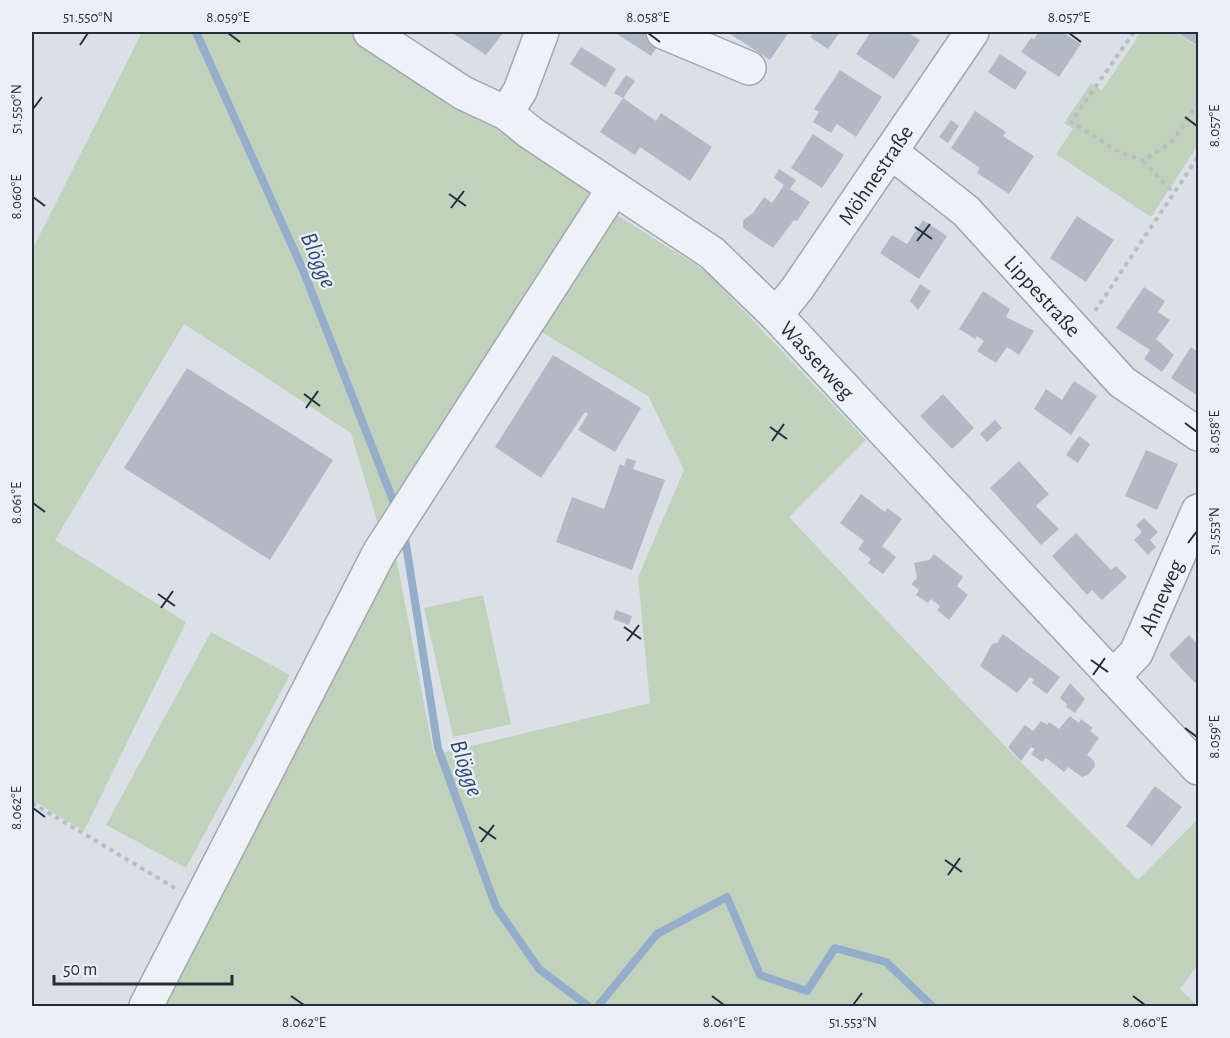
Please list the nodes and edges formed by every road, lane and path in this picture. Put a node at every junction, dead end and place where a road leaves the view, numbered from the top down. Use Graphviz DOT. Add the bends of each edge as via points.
graph roads {
  1 [pos="370,32"];
  2 [pos="542,32"];
  3 [pos="663,32"];
  4 [pos="972,32"];
  5 [pos="1134,32"];
  6 [pos="749,68"];
  7 [pos="1198,102"];
  8 [pos="507,113"];
  9 [pos="891,152"];
  10 [pos="1198,157"];
  11 [pos="1143,161"];
  12 [pos="614,188"];
  13 [pos="1174,193"];
  14 [pos="776,315"];
  15 [pos="1078,335"];
  16 [pos="1198,434"];
  17 [pos="1198,512"];
  18 [pos="1113,676"];
  19 [pos="1198,768"];
  20 [pos="32,803"];
  21 [pos="199,903"];
  22 [pos="146,1006"];
  1 -- 8 [label="street, Wasserweg" via="463,93"];
  2 -- 8 [label="street" via="520,91"];
  3 -- 6 [label="street"];
  4 -- 9 [label="street, Möhnestraße"];
  5 -- 11 [label="path" via="1071,122 1116,150"];
  7 -- 11 [label="path" via="1174,140"];
  8 -- 12 [label="street, Wasserweg"];
  9 -- 14 [label="street, Möhnestraße"];
  9 -- 15 [label="street, Lippestraße" via="966,211"];
  10 -- 13 [label="path"];
  11 -- 13 [label="path"];
  12 -- 14 [label="street, Wasserweg" via="712,253"];
  12 -- 21 [label="street" via="379,553"];
  13 -- 15 [label="path"];
  14 -- 18 [label="street, Wasserweg"];
  15 -- 16 [label="street, Lippestraße" via="1122,382"];
  17 -- 18 [label="street, Ahneweg" via="1136,652"];
  18 -- 19 [label="street, Wasserweg"];
  20 -- 21 [label="path"];
  21 -- 22 [label="street"];
}
